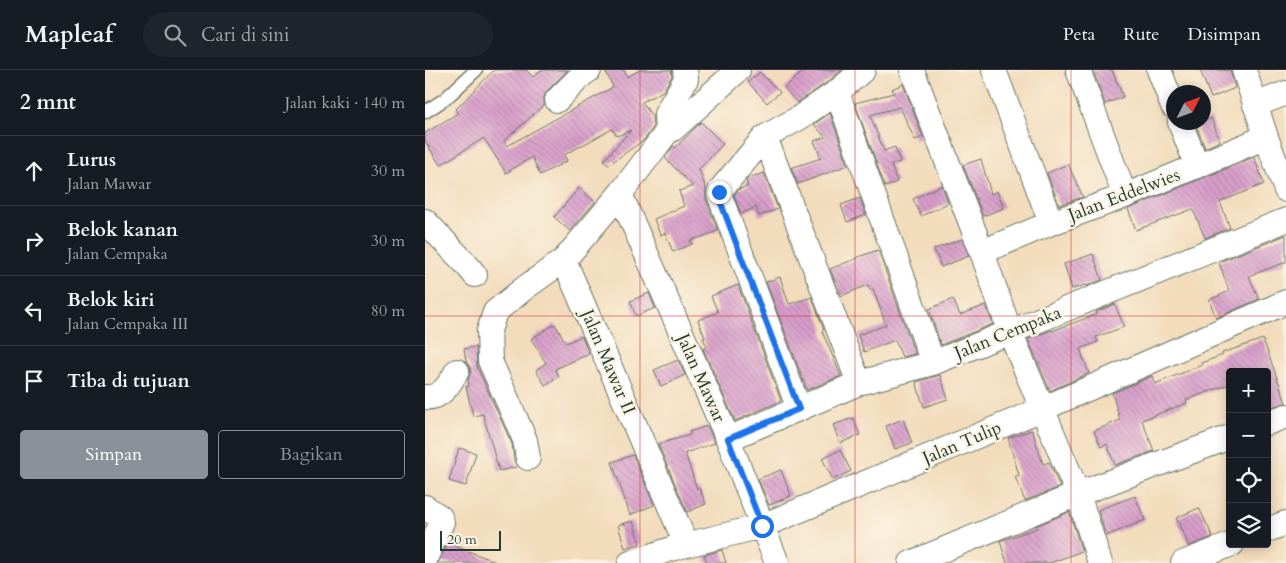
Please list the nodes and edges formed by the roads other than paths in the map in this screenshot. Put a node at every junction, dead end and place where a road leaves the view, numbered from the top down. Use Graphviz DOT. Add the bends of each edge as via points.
graph roads {
  1 [pos="476,70"];
  2 [pos="589,70"];
  3 [pos="685,70"];
  4 [pos="738,70"];
  5 [pos="863,70"];
  6 [pos="912,70"];
  7 [pos="994,70"];
  8 [pos="1078,70"];
  9 [pos="1159,70"];
  10 [pos="1244,70"];
  11 [pos="1166,88"];
  12 [pos="837,92"];
  13 [pos="1286,93"];
  14 [pos="557,100"];
  15 [pos="1255,106"];
  16 [pos="425,112"];
  17 [pos="667,125"];
  18 [pos="1183,130"];
  19 [pos="765,136"];
  20 [pos="1266,137"];
  21 [pos="1197,166"];
  22 [pos="1286,190"];
  23 [pos="620,194"];
  24 [pos="1125,196"];
  25 [pos="1286,220"];
  26 [pos="425,221"];
  27 [pos="1051,223"];
  28 [pos="982,252"];
  29 [pos="565,260"];
  30 [pos="475,275"];
  31 [pos="1286,302"];
  32 [pos="1010,332"];
  33 [pos="933,363"];
  34 [pos="457,371"];
  35 [pos="859,383"];
  36 [pos="425,397"];
  37 [pos="799,409"];
  38 [pos="1042,410"];
  39 [pos="1286,416"];
  40 [pos="1271,422"];
  41 [pos="1226,438"];
  42 [pos="728,439"];
  43 [pos="528,458"];
  44 [pos="1078,494"];
  45 [pos="432,511"];
  46 [pos="1286,523"];
  47 [pos="762,526"];
  48 [pos="1271,529"];
  49 [pos="686,544"];
  50 [pos="1226,546"];
  51 [pos="425,559"];
  52 [pos="630,563"];
  53 [pos="777,563"];
  54 [pos="911,563"];
  55 [pos="1099,563"];
  56 [pos="1183,563"];
  1 -- 16 [label="lane"];
  2 -- 14 [label="street"];
  3 -- 17 [label="street" via="686,79 668,110"];
  4 -- 17 [label="street" via="673,129"];
  5 -- 12 [label="street"];
  6 -- 28 [label="street"];
  7 -- 27 [label="street"];
  8 -- 24 [label="street"];
  9 -- 11 [label="street"];
  10 -- 15 [label="street"];
  12 -- 19 [label="street"];
  12 -- 33 [label="street"];
  13 -- 15 [label="street"];
  15 -- 20 [label="street"];
  17 -- 23 [label="street"];
  18 -- 21 [label="street"];
  19 -- 35 [label="street"];
  19 -- 37 [label="street" via="719,194"];
  20 -- 21 [label="street, Jalan Eddelwies"];
  20 -- 22 [label="street"];
  21 -- 24 [label="street, Jalan Eddelwies"];
  23 -- 29 [label="street"];
  23 -- 42 [label="street, Jalan Mawar"];
  24 -- 27 [label="street, Jalan Eddelwies"];
  25 -- 32 [label="street, Jalan Cempaka"];
  26 -- 30 [label="street"];
  27 -- 28 [label="street, Jalan Eddelwies"];
  28 -- 32 [label="street"];
  29 -- 43 [label="street" via="525,286 495,312 489,331 490,362 525,440"];
  29 -- 49 [label="street, Jalan Mawar II"];
  31 -- 38 [label="street, Jalan Tulip"];
  32 -- 33 [label="street, Jalan Cempaka"];
  32 -- 38 [label="street"];
  33 -- 35 [label="street, Jalan Cempaka"];
  34 -- 36 [label="street" via="441,393"];
  35 -- 37 [label="street, Jalan Cempaka"];
  37 -- 42 [label="street, Jalan Cempaka"];
  38 -- 44 [label="street"];
  38 -- 47 [label="street, Jalan Tulip"];
  39 -- 40 [label="street"];
  41 -- 44 [label="street"];
  42 -- 47 [label="street, Jalan Mawar"];
  44 -- 54 [label="street"];
  44 -- 55 [label="street"];
  45 -- 51 [label="street" via="442,522"];
  46 -- 48 [label="street"];
  47 -- 49 [label="street, Jalan Tulip"];
  47 -- 53 [label="street, Jalan Mawar"];
  49 -- 52 [label="street, Jalan Tulip"];
  50 -- 56 [label="street"];
}
